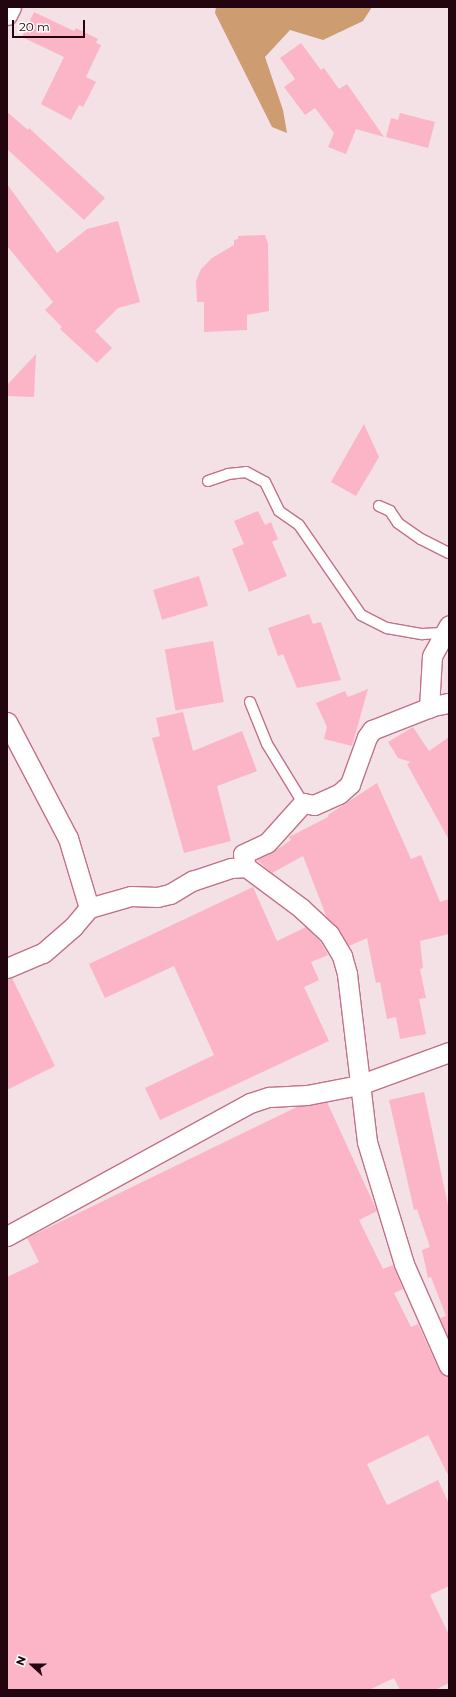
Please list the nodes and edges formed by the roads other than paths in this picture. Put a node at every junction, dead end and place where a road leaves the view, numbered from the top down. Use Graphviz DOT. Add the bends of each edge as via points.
graph roads {
  1 [pos="10,7"];
  2 [pos="7,15"];
  3 [pos="208,480"];
  4 [pos="379,506"];
  5 [pos="449,552"];
  6 [pos="446,629"];
  7 [pos="250,702"];
  8 [pos="449,703"];
  9 [pos="429,708"];
  10 [pos="7,722"];
  11 [pos="303,803"];
  12 [pos="246,867"];
  13 [pos="90,908"];
  14 [pos="7,968"];
  15 [pos="449,1052"];
  16 [pos="359,1085"];
  17 [pos="7,1236"];
  18 [pos="449,1366"];
  1 -- 2 [label="street"];
  3 -- 6 [label="lane" via="246,472 265,482 279,511 299,525 361,615 387,628 422,634"];
  4 -- 5 [label="lane" via="390,511 398,523 421,539"];
  6 -- 9 [label="street" via="432,656"];
  7 -- 11 [label="lane" via="268,744"];
  8 -- 9 [label="street"];
  9 -- 11 [label="street" via="372,730 350,784 339,794 314,804"];
  10 -- 13 [label="street" via="68,838"];
  11 -- 12 [label="street" via="267,843 243,854"];
  12 -- 13 [label="street" via="211,874 157,897 131,896"];
  12 -- 16 [label="street" via="301,908 329,934 342,956 347,974"];
  13 -- 14 [label="street" via="73,927 42,953"];
  15 -- 16 [label="street"];
  16 -- 17 [label="street" via="307,1095 269,1097 250,1103"];
  16 -- 18 [label="street" via="367,1142 404,1264"];
}
